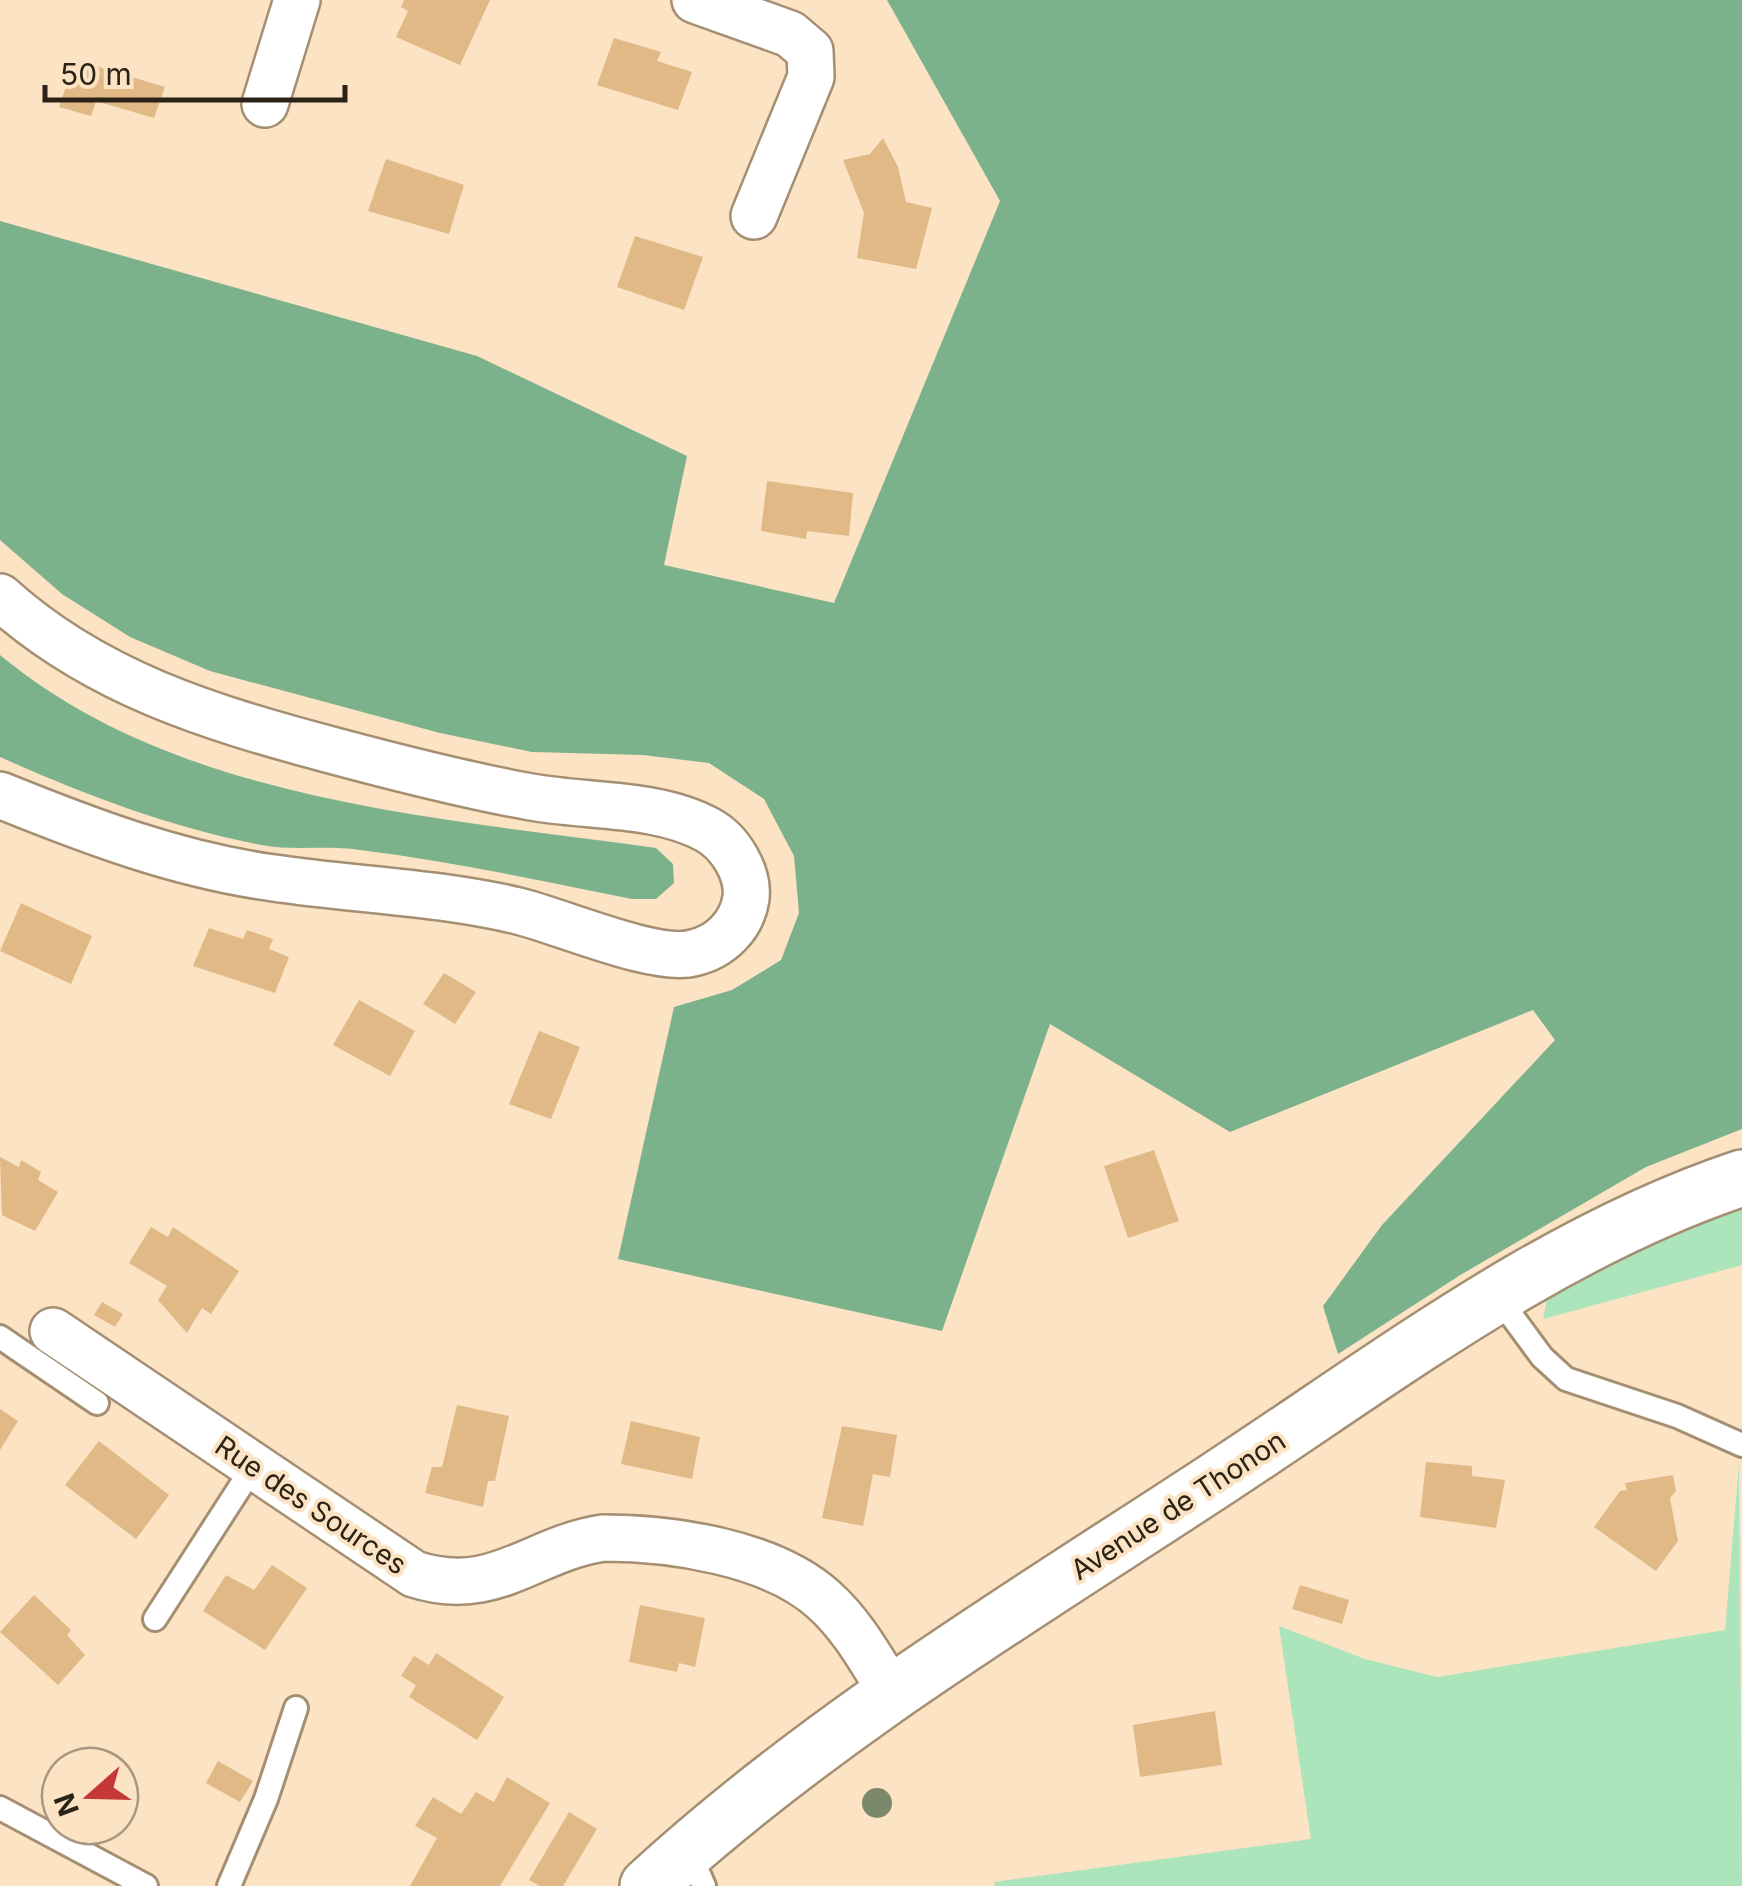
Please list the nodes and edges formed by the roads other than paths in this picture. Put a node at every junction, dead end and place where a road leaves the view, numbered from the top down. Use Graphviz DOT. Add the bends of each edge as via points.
graph roads {
  1 [pos="297,0"];
  2 [pos="694,0"];
  3 [pos="265,104"];
  4 [pos="754,216"];
  5 [pos="0,597"];
  6 [pos="0,795"];
  7 [pos="1742,1178"];
  8 [pos="1497,1296"];
  9 [pos="54,1330"];
  10 [pos="0,1337"];
  11 [pos="97,1403"];
  12 [pos="1742,1445"];
  13 [pos="253,1468"];
  14 [pos="155,1619"];
  15 [pos="892,1692"];
  16 [pos="296,1708"];
  17 [pos="0,1808"];
  18 [pos="696,1868"];
  19 [pos="146,1886"];
  20 [pos="230,1886"];
  21 [pos="648,1886"];
  1 -- 3 [label="street"];
  2 -- 4 [label="street" via="790,34 810,51 810,77"];
  5 -- 6 [label="street" via="119,680 239,726 453,782 696,825 730,848 747,890 739,922 714,945 690,954 649,951 515,910 270,878 160,854"];
  7 -- 8 [label="main road, Avenue de Thonon" via="1602,1235"];
  8 -- 12 [label="lane" via="1566,1379"];
  8 -- 15 [label="main road, Avenue de Thonon"];
  9 -- 13 [label="street, Rue des Sources"];
  10 -- 11 [label="lane"];
  13 -- 14 [label="lane"];
  13 -- 15 [label="street, Rue des Sources" via="393,1563 437,1581 484,1581 604,1538 683,1547 773,1570 839,1614"];
  15 -- 18 [label="main road, Avenue de Thonon"];
  16 -- 20 [label="lane"];
  17 -- 19 [label="lane"];
  18 -- 21 [label="main road, Avenue de Thonon"];
}
